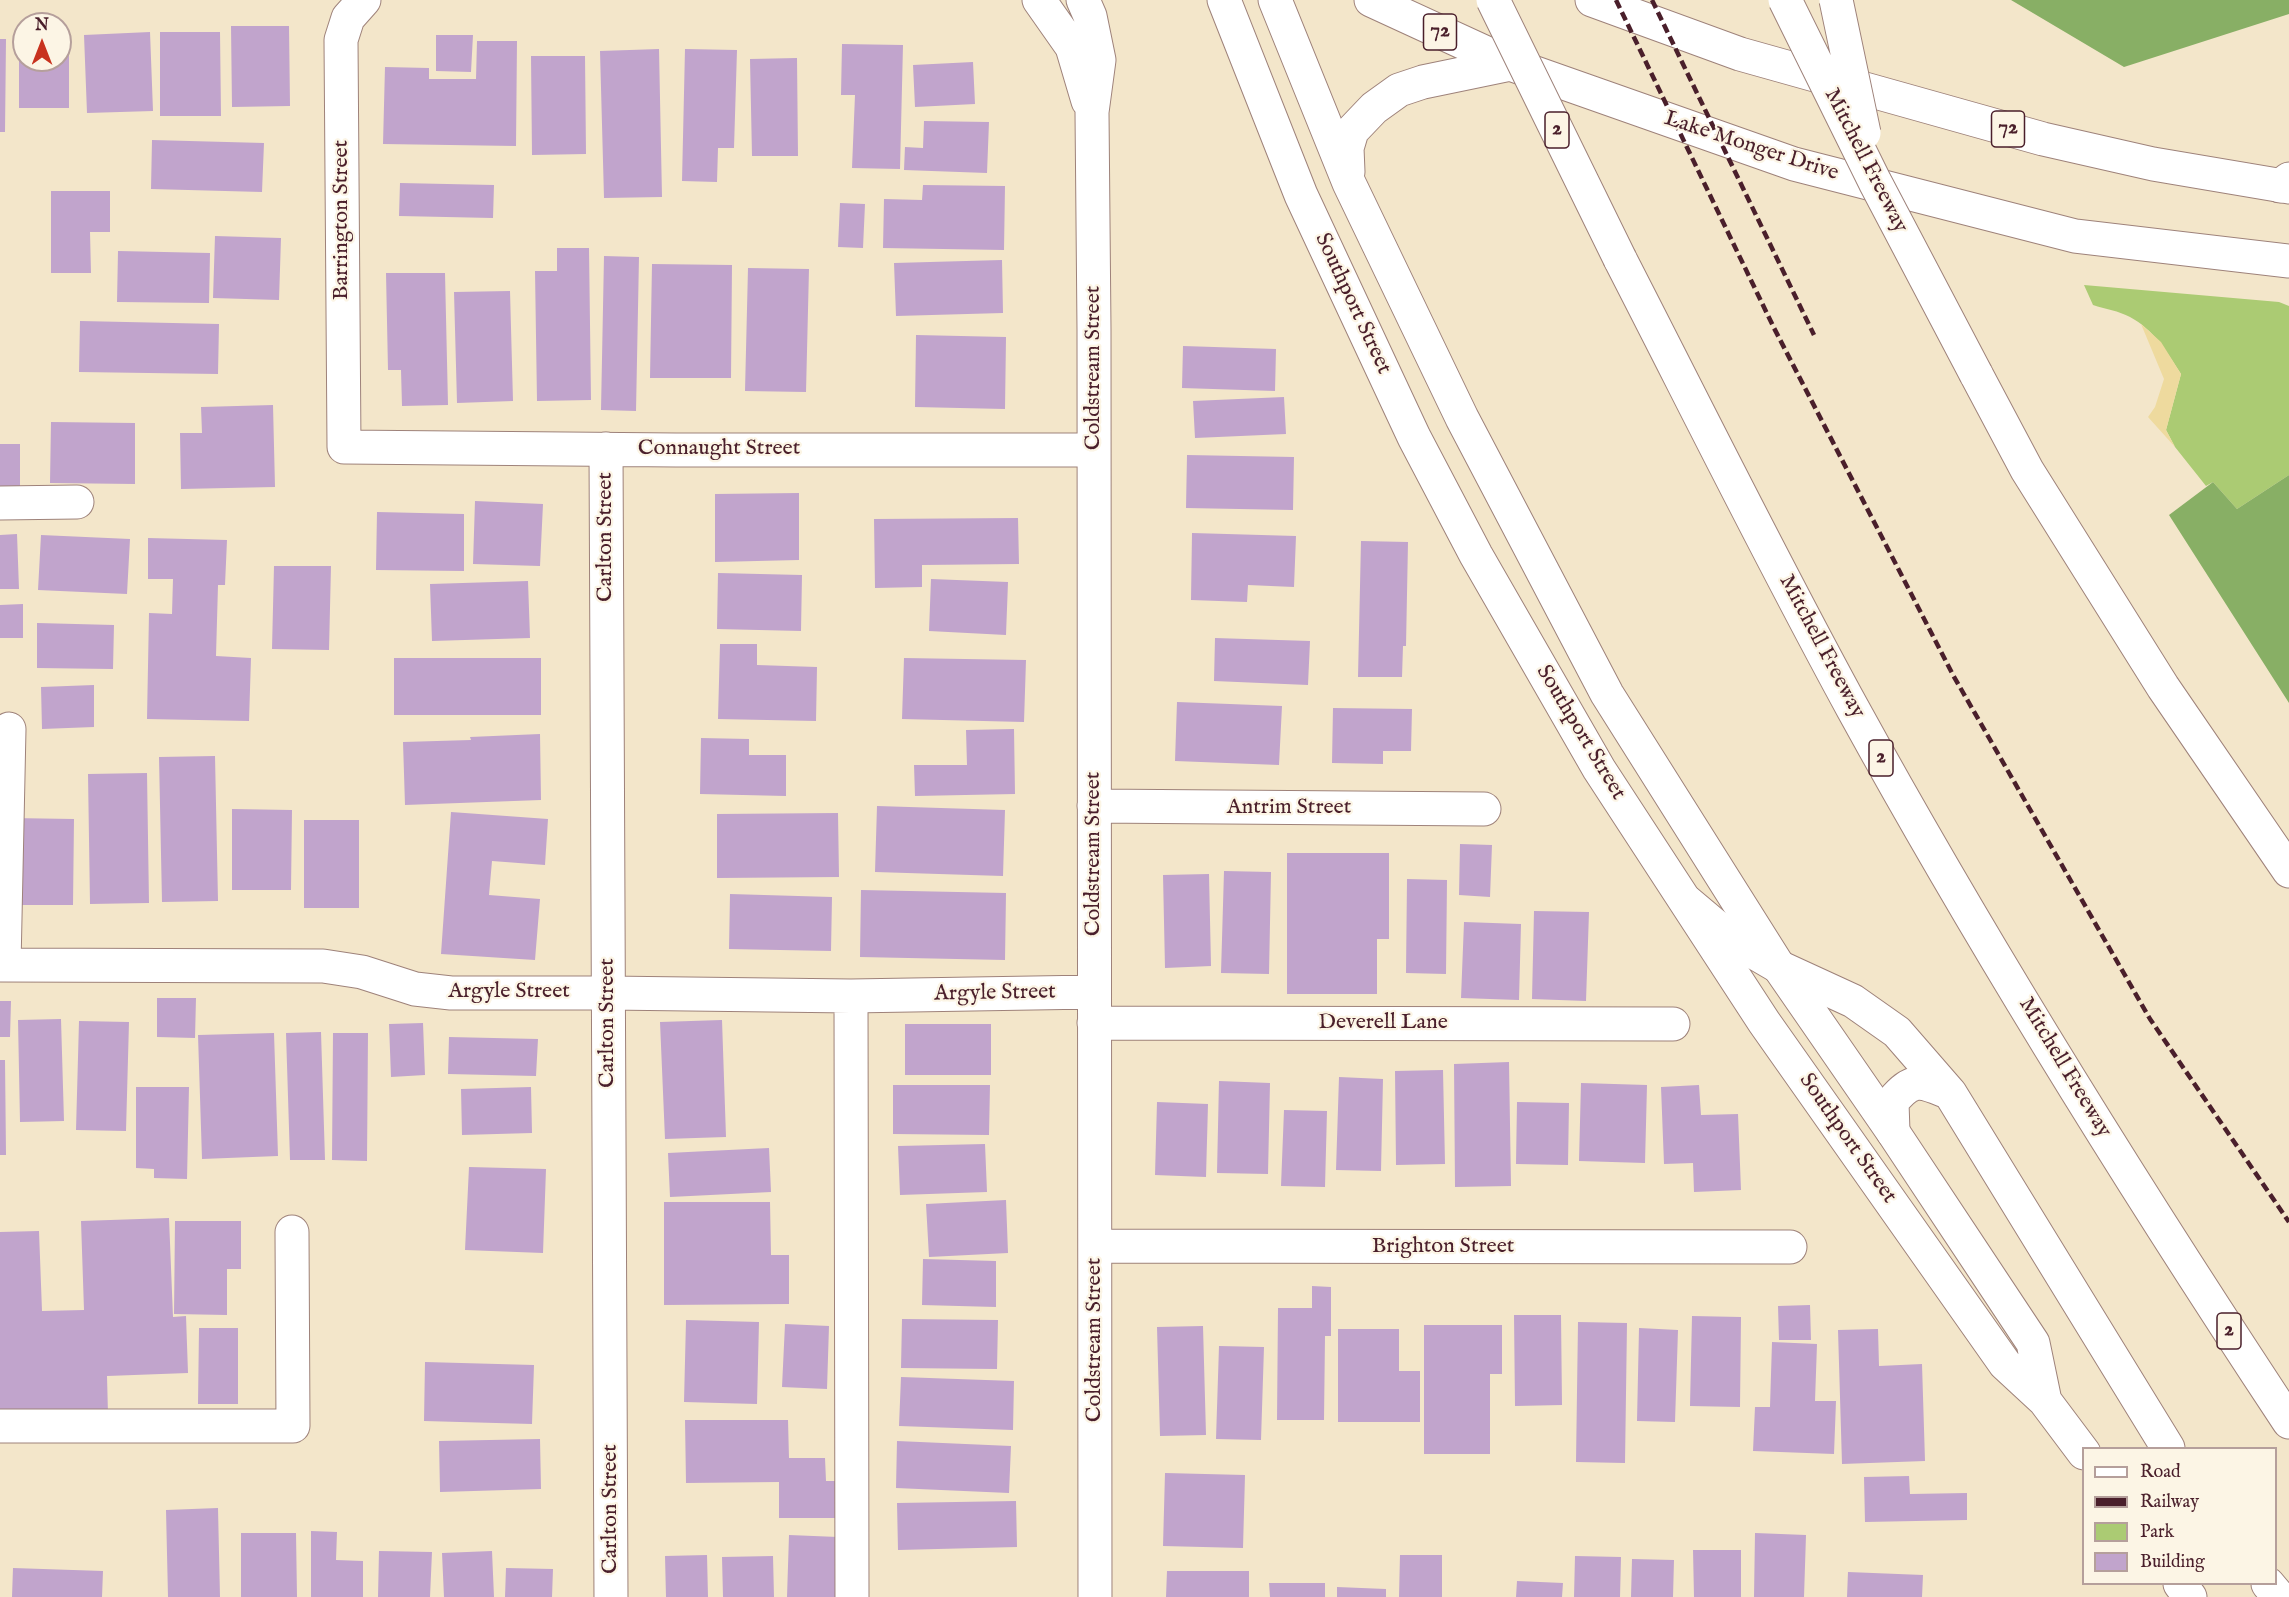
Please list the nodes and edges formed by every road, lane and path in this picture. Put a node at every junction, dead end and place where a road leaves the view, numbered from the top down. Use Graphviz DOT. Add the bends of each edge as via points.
graph roads {
  1 [pos="364,0"];
  2 [pos="1039,0"];
  3 [pos="1083,0"];
  4 [pos="1224,0"];
  5 [pos="1275,0"];
  6 [pos="1371,0"];
  7 [pos="1493,0"];
  8 [pos="1592,0"];
  9 [pos="1785,0"];
  10 [pos="1836,0"];
  11 [pos="1510,64"];
  12 [pos="1092,112"];
  13 [pos="1875,182"];
  14 [pos="1349,183"];
  15 [pos="2286,184"];
  16 [pos="2289,261"];
  17 [pos="344,447"];
  18 [pos="606,449"];
  19 [pos="1094,450"];
  20 [pos="0,502"];
  21 [pos="77,502"];
  22 [pos="9,729"];
  23 [pos="1094,806"];
  24 [pos="1484,809"];
  25 [pos="2289,871"];
  26 [pos="1687,902"];
  27 [pos="2,965"];
  28 [pos="1779,967"];
  29 [pos="608,993"];
  30 [pos="851,996"];
  31 [pos="1094,1007"];
  32 [pos="1672,1024"];
  33 [pos="1950,1093"];
  34 [pos="1893,1132"];
  35 [pos="292,1232"];
  36 [pos="1095,1246"];
  37 [pos="1790,1247"];
  38 [pos="2045,1401"];
  39 [pos="2289,1422"];
  40 [pos="0,1426"];
  41 [pos="2167,1447"];
  42 [pos="2082,1450"];
  43 [pos="2181,1585"];
  44 [pos="2269,1585"];
  45 [pos="611,1597"];
  46 [pos="852,1597"];
  47 [pos="1095,1597"];
  48 [pos="2190,1597"];
  49 [pos="2279,1597"];
  1 -- 17 [label="main road, Barrington Street" via="348,18 341,40"];
  2 -- 12 [label="main road, Coldstream Street" via="1072,47"];
  3 -- 12 [label="main road, Coldstream Street" via="1100,60"];
  4 -- 26 [label="main road, Southport Street" via="1301,195 1414,437 1476,555 1599,769"];
  5 -- 14 [label="main road, Southport Street"];
  6 -- 11 [label="main road, Lake Monger Drive / 72"];
  7 -- 39 [label="main road, Mitchell Freeway / 2, bridge" via="1620,260 1852,708 1983,938 2169,1240"];
  8 -- 15 [label="main road, 72" via="1740,54 2043,139 2153,164"];
  9 -- 13 [label="main road, Mitchell Freeway, bridge"];
  10 -- 13 [label="main road, bridge"];
  11 -- 14 [label="main road" via="1423,82 1399,90 1374,108 1352,131 1347,148"];
  11 -- 16 [label="main road, Lake Monger Drive / 72" via="1794,164 2075,237"];
  12 -- 19 [label="main road, Coldstream Street"];
  13 -- 25 [label="main road, Mitchell Freeway, bridge" via="2027,470 2163,687"];
  14 -- 28 [label="main road, Southport Street" via="1462,418 1607,694"];
  17 -- 18 [label="main road, Connaught Street"];
  18 -- 19 [label="main road, Connaught Street"];
  18 -- 29 [label="main road, Carlton Street"];
  19 -- 23 [label="main road, Coldstream Street"];
  20 -- 21 [label="main road"];
  22 -- 27 [label="main road"];
  23 -- 24 [label="main road, Antrim Street"];
  23 -- 31 [label="main road, Coldstream Street"];
  26 -- 28 [label="main road" via="1731,939"];
  26 -- 38 [label="main road, Southport Street" via="1764,1022 2005,1365"];
  27 -- 29 [label="main road, Argyle Street" via="323,966 362,972 415,989 451,993"];
  28 -- 33 [label="main road" via="1853,1000 1897,1032"];
  28 -- 34 [label="main road, Southport Street"];
  29 -- 30 [label="main road, Argyle Street"];
  29 -- 45 [label="main road, Carlton Street"];
  30 -- 31 [label="main road, Argyle Street"];
  30 -- 46 [label="main road"];
  31 -- 32 [label="main road, Deverell Lane"];
  31 -- 36 [label="main road, Coldstream Street"];
  33 -- 34 [label="main road" via="1922,1083 1904,1087 1892,1102"];
  33 -- 41 [label="main road"];
  34 -- 38 [label="main road, Southport Street" via="2033,1343"];
  35 -- 40 [label="main road" via="293,1426"];
  36 -- 37 [label="main road, Brighton Street"];
  36 -- 47 [label="main road, Coldstream Street"];
  38 -- 42 [label="main road, Southport Street"];
  43 -- 48 [label="main road"];
  44 -- 49 [label="main road"];
}
